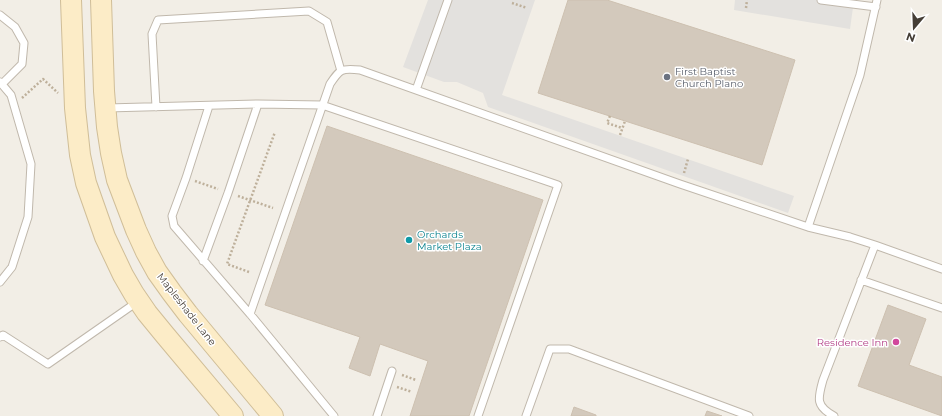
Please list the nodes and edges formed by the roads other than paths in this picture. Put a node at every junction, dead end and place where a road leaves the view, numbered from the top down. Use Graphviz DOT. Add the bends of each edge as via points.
graph roads {
  1 [pos="71,0"];
  2 [pos="101,0"];
  3 [pos="448,0"];
  4 [pos="821,0"];
  5 [pos="846,2"];
  6 [pos="876,4"];
  7 [pos="0,15"];
  8 [pos="341,71"];
  9 [pos="1,83"];
  10 [pos="416,90"];
  11 [pos="258,104"];
  12 [pos="322,105"];
  13 [pos="210,106"];
  14 [pos="156,107"];
  15 [pos="75,108"];
  16 [pos="105,108"];
  17 [pos="808,227"];
  18 [pos="875,245"];
  19 [pos="203,261"];
  20 [pos="942,269"];
  21 [pos="861,280"];
  22 [pos="0,282"];
  23 [pos="166,284"];
  24 [pos="139,301"];
  25 [pos="942,308"];
  26 [pos="250,314"];
  27 [pos="1,334"];
  28 [pos="392,371"];
  29 [pos="233,416"];
  30 [pos="273,416"];
  31 [pos="334,416"];
  32 [pos="377,416"];
  33 [pos="478,416"];
  34 [pos="526,416"];
  35 [pos="749,416"];
  36 [pos="834,416"];
  1 -- 15 [label="main road"];
  2 -- 16 [label="main road, Mapleshade Lane"];
  3 -- 10 [label="lane"];
  4 -- 5 [label="lane"];
  5 -- 6 [label="lane"];
  6 -- 17 [label="lane" via="860,75"];
  7 -- 9 [label="lane" via="15,26 24,43 22,64"];
  8 -- 10 [label="lane" via="347,68 360,70"];
  8 -- 12 [label="lane" via="330,84"];
  8 -- 14 [label="lane" via="328,22 309,11 158,20 152,34"];
  9 -- 22 [label="lane" via="12,95 31,164 28,217 12,267"];
  10 -- 17 [label="lane"];
  11 -- 12 [label="lane"];
  11 -- 13 [label="lane"];
  11 -- 19 [label="lane"];
  12 -- 26 [label="lane"];
  12 -- 33 [label="lane" via="558,185"];
  13 -- 14 [label="lane"];
  13 -- 19 [label="lane" via="172,216 174,226"];
  14 -- 16 [label="lane"];
  15 -- 16 [label="main road"];
  15 -- 24 [label="main road" via="86,183 105,237"];
  16 -- 23 [label="main road, Mapleshade Lane" via="106,127 117,180 146,252"];
  17 -- 18 [label="lane"];
  18 -- 20 [label="lane"];
  18 -- 21 [label="lane"];
  19 -- 26 [label="lane"];
  21 -- 25 [label="lane"];
  21 -- 36 [label="lane" via="818,395 821,406"];
  23 -- 24 [label="main road"];
  23 -- 30 [label="main road, Mapleshade Lane"];
  24 -- 27 [label="lane" via="48,364"];
  24 -- 29 [label="main road" via="164,335"];
  26 -- 31 [label="lane"];
  28 -- 32 [label="lane"];
  34 -- 35 [label="lane" via="550,349 569,348"];
}
